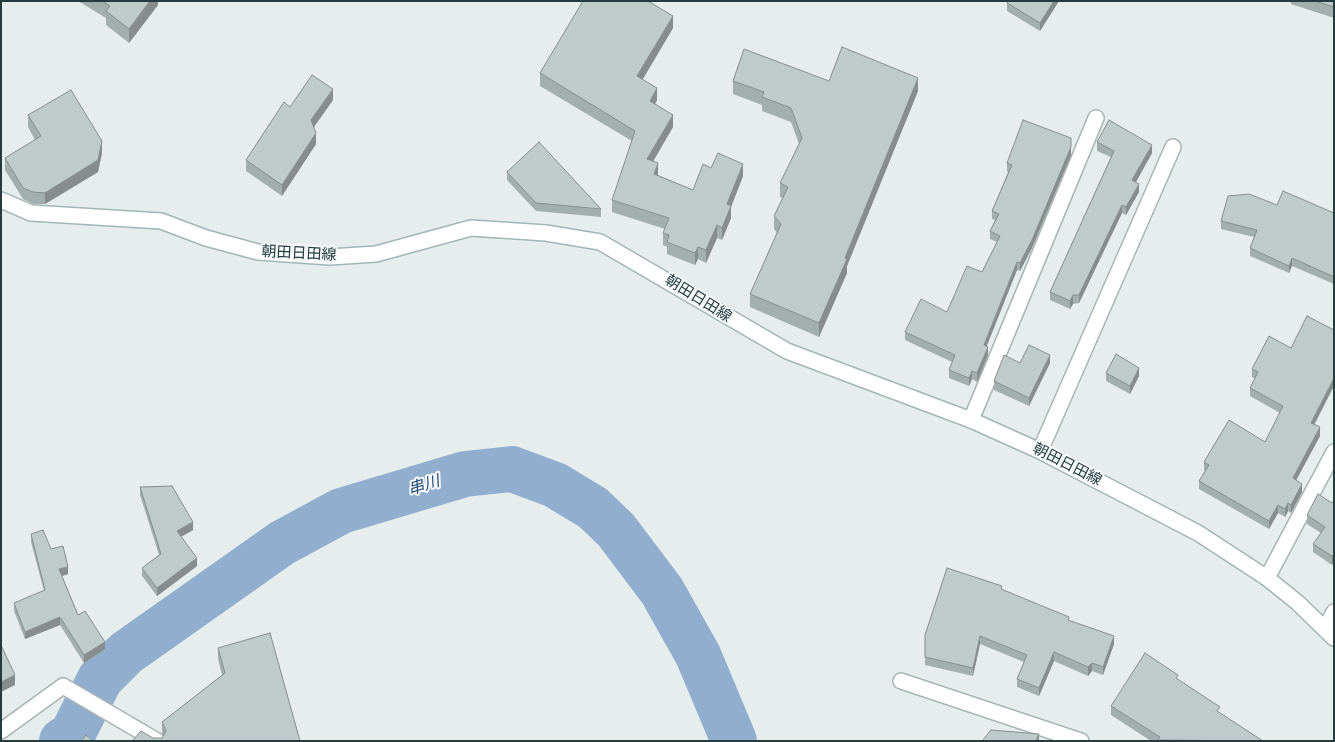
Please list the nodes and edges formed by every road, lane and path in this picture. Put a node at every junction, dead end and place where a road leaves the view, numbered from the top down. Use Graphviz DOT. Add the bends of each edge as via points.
graph roads {
  1 [pos="1096,118"];
  2 [pos="1172,147"];
  3 [pos="1,200"];
  4 [pos="971,420"];
  5 [pos="1040,451"];
  6 [pos="1334,452"];
  7 [pos="1266,578"];
  8 [pos="1334,612"];
  9 [pos="1330,633"];
  10 [pos="901,681"];
  11 [pos="1,731"];
  12 [pos="156,740"];
  13 [pos="1081,741"];
  1 -- 4 [label="main road"];
  2 -- 5 [label="main road"];
  3 -- 4 [label="main road, 朝田日田線" via="31,213 161,221 206,238 276,254 330,257 376,254 471,228 600,242 787,351"];
  4 -- 5 [label="main road, 朝田日田線"];
  5 -- 7 [label="main road, 朝田日田線" via="1198,533"];
  6 -- 7 [label="main road"];
  7 -- 9 [label="main road, 朝田日田線"];
  8 -- 9 [label="main road"];
  10 -- 13 [label="main road"];
  11 -- 12 [label="main road" via="64,686"];
}
